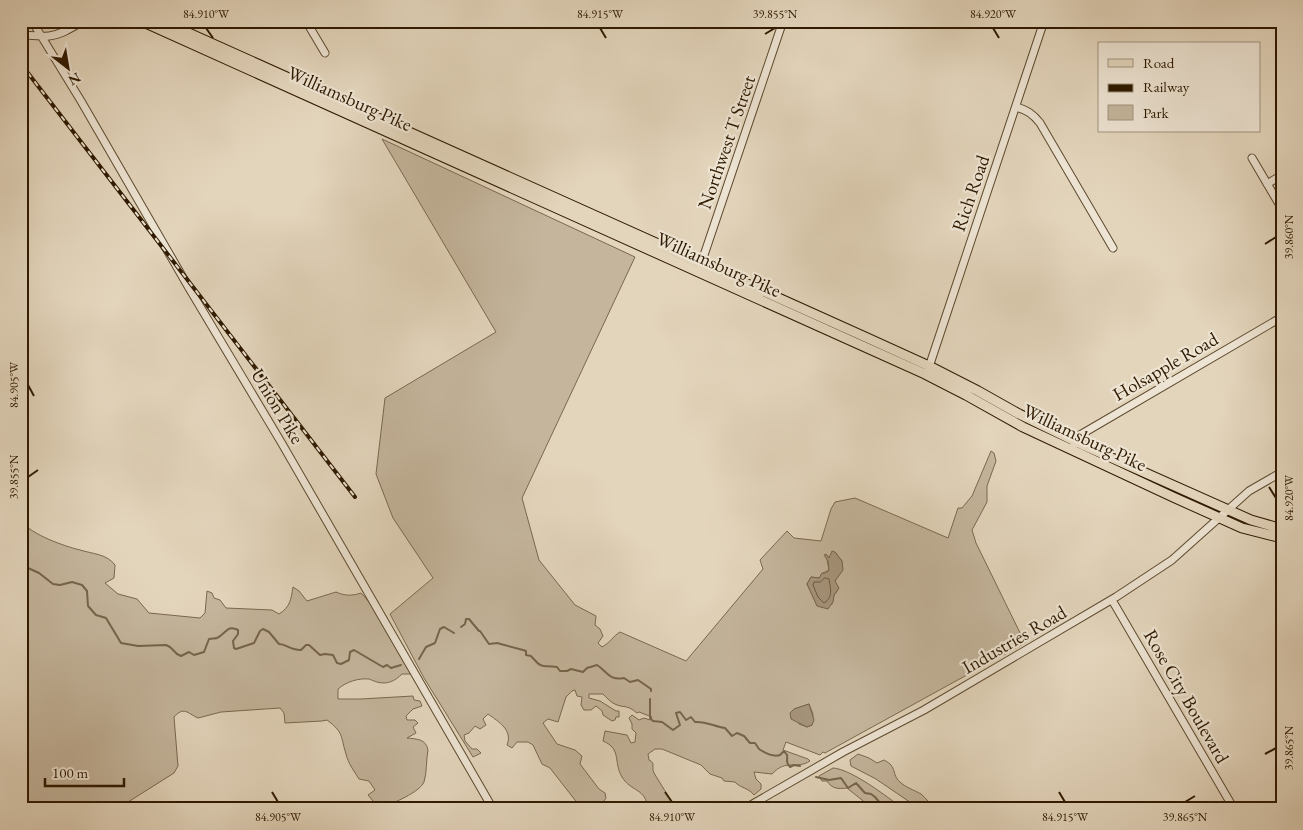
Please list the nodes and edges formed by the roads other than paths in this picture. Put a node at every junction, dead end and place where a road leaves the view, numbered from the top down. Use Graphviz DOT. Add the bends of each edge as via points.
graph roads {
  1 [pos="32,21"];
  2 [pos="83,21"];
  3 [pos="141,21"];
  4 [pos="162,21"];
  5 [pos="306,21"];
  6 [pos="784,21"];
  7 [pos="1044,21"];
  8 [pos="41,35"];
  9 [pos="21,36"];
  10 [pos="325,54"];
  11 [pos="1016,107"];
  12 [pos="1252,158"];
  13 [pos="1282,175"];
  14 [pos="1267,184"];
  15 [pos="1282,209"];
  16 [pos="1113,248"];
  17 [pos="702,262"];
  18 [pos="698,273"];
  19 [pos="1282,317"];
  20 [pos="927,370"];
  21 [pos="1074,445"];
  22 [pos="1282,472"];
  23 [pos="1229,510"];
  24 [pos="1220,518"];
  25 [pos="1282,529"];
  26 [pos="1282,538"];
  27 [pos="1112,600"];
  28 [pos="493,809"];
  29 [pos="744,809"];
  30 [pos="1234,809"];
  1 -- 8 [label="street, Union Pike"];
  2 -- 8 [label="street" via="57,34"];
  3 -- 18 [label="main road, Williamsburg Pike"];
  4 -- 17 [label="main road, Williamsburg Pike"];
  5 -- 10 [label="street"];
  6 -- 17 [label="street, Northwest T Street"];
  7 -- 11 [label="street, Rich Road"];
  8 -- 9 [label="street"];
  8 -- 28 [label="street, Union Pike"];
  11 -- 16 [label="street" via="1027,110 1040,123"];
  11 -- 20 [label="street, Rich Road"];
  12 -- 14 [label="street"];
  13 -- 14 [label="street"];
  14 -- 15 [label="street"];
  17 -- 18 [label="street, Northwest T Street"];
  17 -- 20 [label="main road, Williamsburg Pike"];
  18 -- 20 [label="main road, Williamsburg Pike"];
  19 -- 21 [label="street, Holsapple Road" via="1080,434"];
  20 -- 21 [label="main road, Williamsburg Pike" via="978,391"];
  21 -- 23 [label="main road, Williamsburg Pike"];
  21 -- 24 [label="main road, Williamsburg Pike"];
  22 -- 23 [label="street, Industries Road" via="1249,491"];
  23 -- 24 [label="street, Industries Road"];
  23 -- 25 [label="main road, Williamsburg Pike"];
  24 -- 26 [label="main road, Williamsburg Pike" via="1242,528"];
  24 -- 27 [label="street, Industries Road" via="1172,560"];
  27 -- 29 [label="street, Industries Road" via="943,699"];
  27 -- 30 [label="street, Rose City Boulevard"];
}
